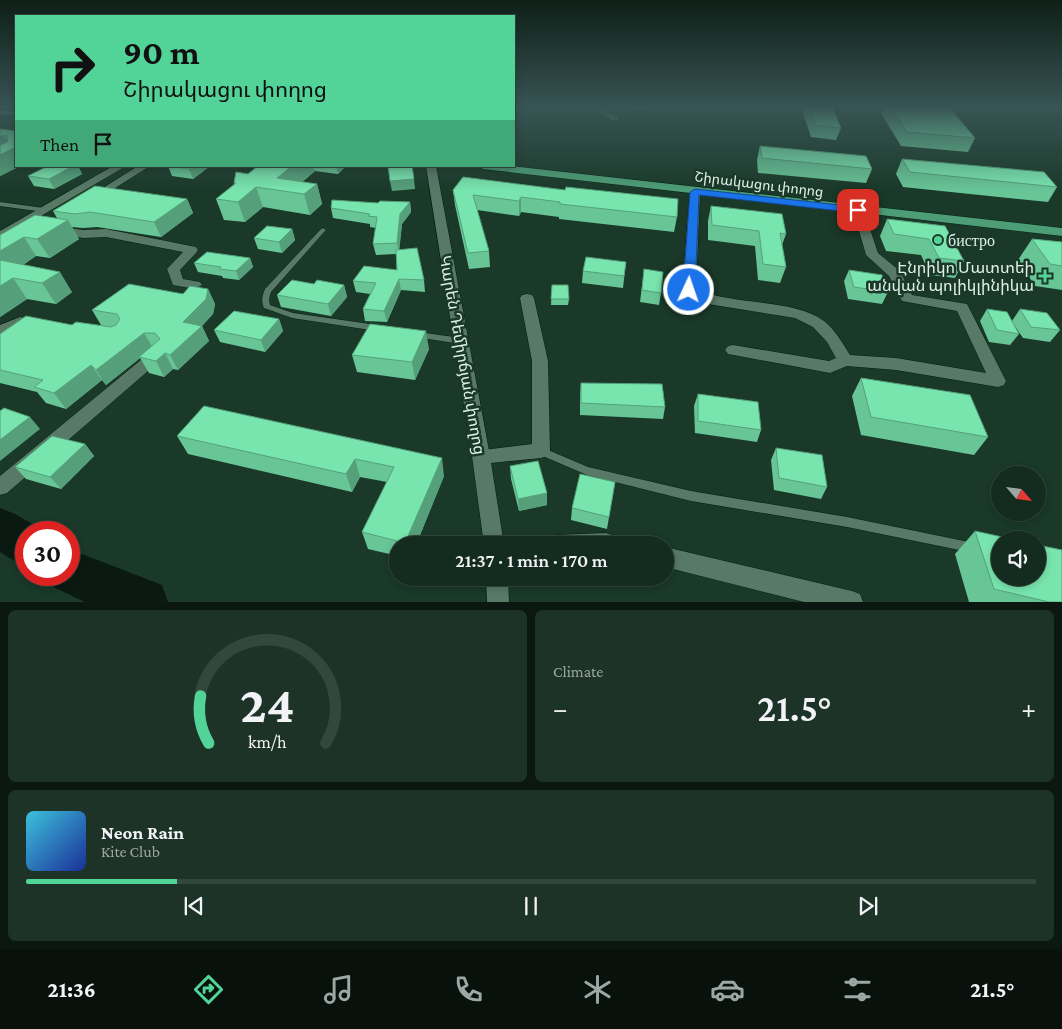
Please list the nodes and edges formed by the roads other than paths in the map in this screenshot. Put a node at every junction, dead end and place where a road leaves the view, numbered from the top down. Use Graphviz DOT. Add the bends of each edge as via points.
graph roads {
  1 [pos="119,167"];
  2 [pos="143,167"];
  3 [pos="431,167"];
  4 [pos="491,167"];
  5 [pos="695,192"];
  6 [pos="61,200"];
  7 [pos="0,204"];
  8 [pos="44,210"];
  9 [pos="858,210"];
  10 [pos="49,223"];
  11 [pos="323,230"];
  12 [pos="1062,232"];
  13 [pos="0,236"];
  14 [pos="195,285"];
  15 [pos="527,298"];
  16 [pos="47,325"];
  17 [pos="386,330"];
  18 [pos="0,331"];
  19 [pos="405,332"];
  20 [pos="461,341"];
  21 [pos="733,350"];
  22 [pos="158,354"];
  23 [pos="845,360"];
  24 [pos="541,451"];
  25 [pos="481,456"];
  26 [pos="0,487"];
  27 [pos="493,536"];
  28 [pos="981,550"];
  29 [pos="674,559"];
  30 [pos="497,586"];
  31 [pos="498,602"];
  32 [pos="852,602"];
  1 -- 6 [label="street"];
  2 -- 6 [label="street" via="82,203"];
  3 -- 20 [label="street, Կարեն Դեմիրճյան փողոց"];
  4 -- 5 [label="main road, Շիրակացու փողոց"];
  5 -- 9 [label="main road, Շիրակացու փողոց"];
  5 -- 23 [label="street" via="689,290 708,300 798,314 818,324 833,339"];
  6 -- 8 [label="street"];
  7 -- 8 [label="lane"];
  8 -- 13 [label="street"];
  9 -- 12 [label="main road, Շիրակացու փողոց"];
  9 -- 23 [label="street" via="872,254 895,274 907,298 962,307 998,380 896,364"];
  10 -- 14 [label="street" via="83,234 106,233 192,250 173,270 178,282"];
  11 -- 17 [label="lane" via="268,290 267,306 292,315"];
  15 -- 24 [label="street" via="540,361"];
  16 -- 18 [label="street" via="20,322"];
  19 -- 20 [label="lane"];
  20 -- 25 [label="street, Կարեն Դեմիրճյան փողոց"];
  21 -- 23 [label="street" via="830,367"];
  22 -- 26 [label="street"];
  24 -- 25 [label="street"];
  24 -- 28 [label="lane" via="588,470 691,496 847,522"];
  25 -- 27 [label="street, Կարեն Դեմիրճյան փողոց"];
  29 -- 32 [label="street"];
  30 -- 31 [label="street"];
}
